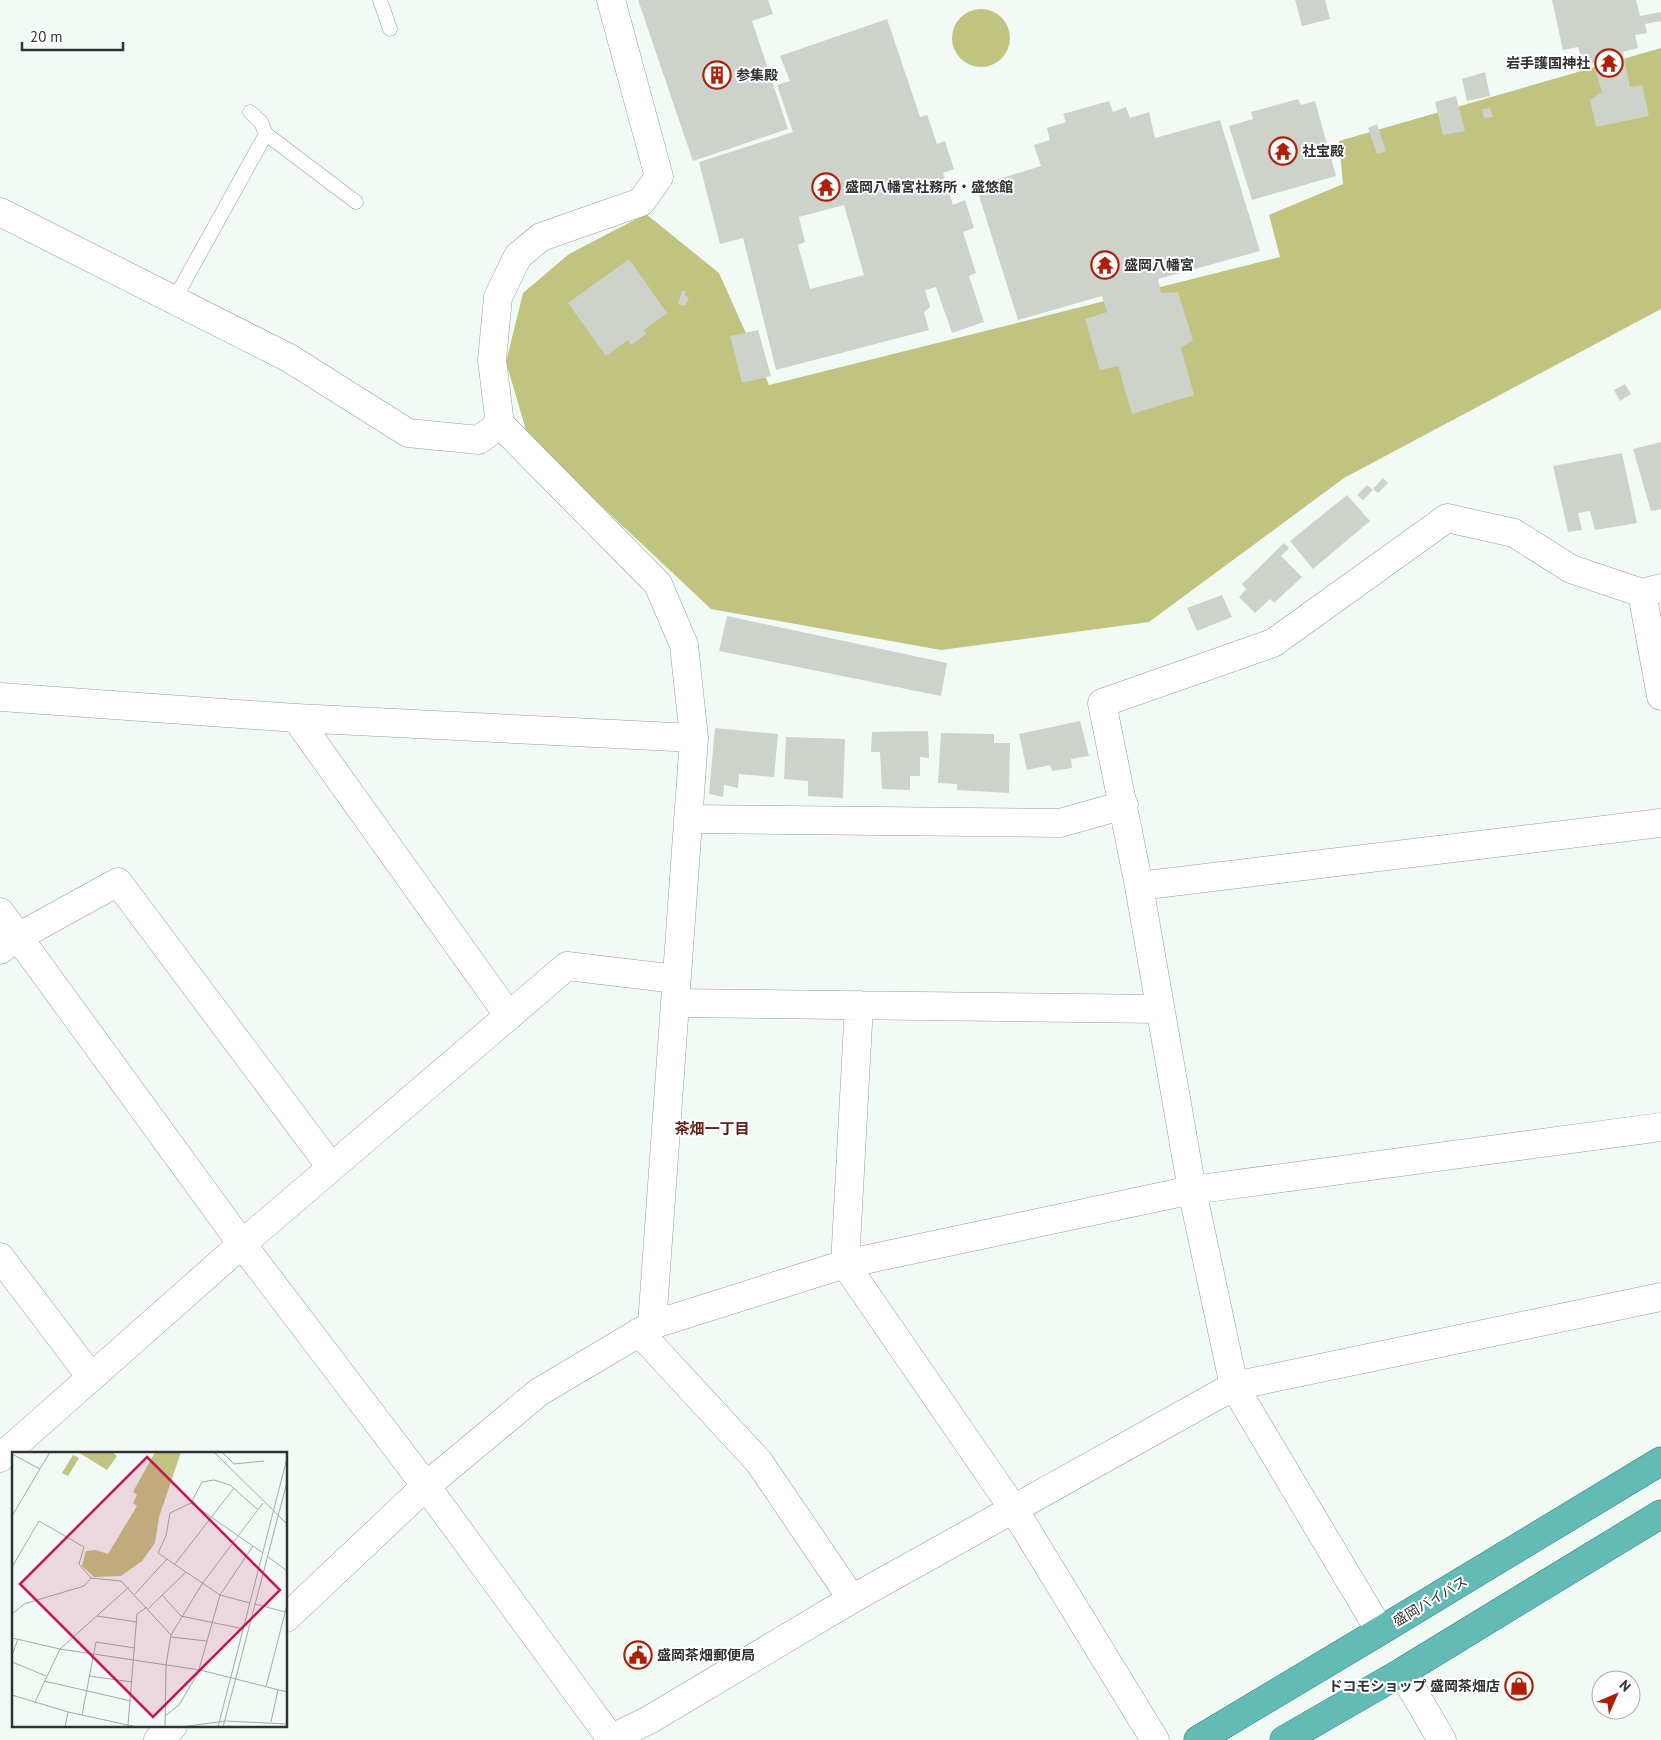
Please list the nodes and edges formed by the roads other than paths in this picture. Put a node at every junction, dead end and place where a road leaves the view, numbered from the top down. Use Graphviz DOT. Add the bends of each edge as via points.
graph roads {
  1 [pos="380,0"];
  2 [pos="611,0"];
  3 [pos="390,29"];
  4 [pos="250,112"];
  5 [pos="266,134"];
  6 [pos="356,202"];
  7 [pos="0,212"];
  8 [pos="174,300"];
  9 [pos="500,424"];
  10 [pos="1652,591"];
  11 [pos="1661,696"];
  12 [pos="0,697"];
  13 [pos="296,718"];
  14 [pos="694,738"];
  15 [pos="1124,805"];
  16 [pos="688,819"];
  17 [pos="1661,823"];
  18 [pos="1139,886"];
  19 [pos="0,912"];
  20 [pos="9,944"];
  21 [pos="676,991"];
  22 [pos="859,1005"];
  23 [pos="1160,1008"];
  24 [pos="509,1016"];
  25 [pos="1661,1127"];
  26 [pos="331,1167"];
  27 [pos="1192,1190"];
  28 [pos="242,1244"];
  29 [pos="0,1257"];
  30 [pos="845,1264"];
  31 [pos="1661,1297"];
  32 [pos="646,1328"];
  33 [pos="91,1377"];
  34 [pos="1234,1386"];
  35 [pos="0,1458"];
  36 [pos="1661,1461"];
  37 [pos="426,1486"];
  38 [pos="1013,1508"];
  39 [pos="1661,1514"];
  40 [pos="852,1599"];
  41 [pos="288,1616"];
  42 [pos="1380,1631"];
  43 [pos="1402,1672"];
  44 [pos="171,1728"];
  45 [pos="158,1740"];
  46 [pos="610,1740"];
  47 [pos="1155,1740"];
  48 [pos="1198,1740"];
  49 [pos="1284,1740"];
  50 [pos="1442,1740"];
  1 -- 3 [label="lane"];
  2 -- 9 [label="street" via="659,177 641,202 541,237 518,256 498,297 492,360"];
  4 -- 5 [label="lane" via="261,122"];
  5 -- 6 [label="lane"];
  5 -- 8 [label="lane"];
  7 -- 8 [label="street"];
  8 -- 9 [label="street" via="289,358 408,433 479,440"];
  9 -- 14 [label="street" via="658,584 684,644"];
  10 -- 11 [label="street"];
  10 -- 15 [label="street" via="1571,569 1514,533 1447,518 1272,643 1102,703"];
  12 -- 13 [label="street"];
  13 -- 14 [label="street"];
  13 -- 24 [label="street"];
  14 -- 16 [label="street"];
  15 -- 16 [label="street" via="1060,823"];
  15 -- 18 [label="street"];
  16 -- 21 [label="street"];
  17 -- 18 [label="street"];
  18 -- 23 [label="street"];
  19 -- 20 [label="street"];
  20 -- 26 [label="street" via="118,882"];
  20 -- 28 [label="street"];
  21 -- 22 [label="street"];
  21 -- 24 [label="street" via="567,966"];
  21 -- 32 [label="street"];
  22 -- 23 [label="street"];
  22 -- 30 [label="street"];
  23 -- 27 [label="street"];
  24 -- 26 [label="street"];
  25 -- 27 [label="street"];
  26 -- 28 [label="street"];
  27 -- 30 [label="street"];
  27 -- 34 [label="street"];
  28 -- 33 [label="street"];
  28 -- 37 [label="street"];
  29 -- 33 [label="street"];
  30 -- 32 [label="street"];
  30 -- 38 [label="street"];
  31 -- 34 [label="street"];
  32 -- 37 [label="street" via="539,1392"];
  32 -- 40 [label="street" via="759,1462"];
  33 -- 35 [label="street"];
  34 -- 38 [label="street"];
  34 -- 42 [label="street"];
  36 -- 42 [label="highway, 盛岡バイパス"];
  37 -- 41 [label="street"];
  37 -- 46 [label="street"];
  38 -- 40 [label="street"];
  38 -- 47 [label="street"];
  39 -- 43 [label="highway"];
  40 -- 46 [label="street"];
  42 -- 48 [label="highway, 盛岡バイパス"];
  43 -- 49 [label="highway"];
  43 -- 50 [label="street"];
  44 -- 45 [label="street"];
}
